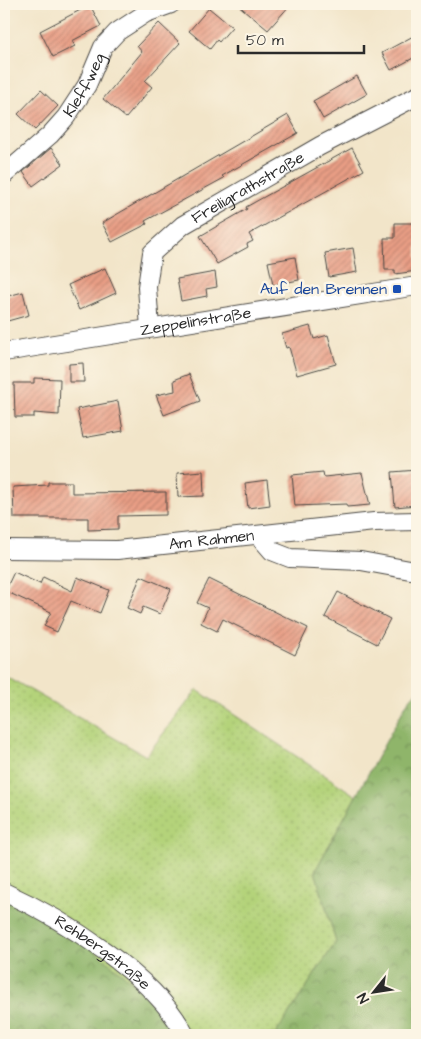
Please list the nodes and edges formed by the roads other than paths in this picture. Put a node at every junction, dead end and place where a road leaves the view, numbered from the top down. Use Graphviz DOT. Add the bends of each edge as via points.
graph roads {
  1 [pos="171,4"];
  2 [pos="417,96"];
  3 [pos="4,175"];
  4 [pos="417,286"];
  5 [pos="150,328"];
  6 [pos="4,352"];
  7 [pos="417,522"];
  8 [pos="259,536"];
  9 [pos="4,549"];
  10 [pos="410,570"];
  11 [pos="4,892"];
  12 [pos="185,1035"];
  1 -- 3 [label="street, Kleffweg" via="146,13 117,32 102,47 87,85 66,117"];
  2 -- 5 [label="street, Freiligrathstraße" via="320,146 183,224 152,253 147,287"];
  4 -- 5 [label="street, Zeppelinstraße"];
  5 -- 6 [label="street, Zeppelinstraße"];
  7 -- 8 [label="street, Am Rahmen" via="374,522"];
  8 -- 9 [label="street, Am Rahmen" via="117,550"];
  8 -- 10 [label="street" via="272,551 290,558 361,561"];
  11 -- 12 [label="street, Rehbergstraße" via="88,937 144,983 178,1022"];
}
